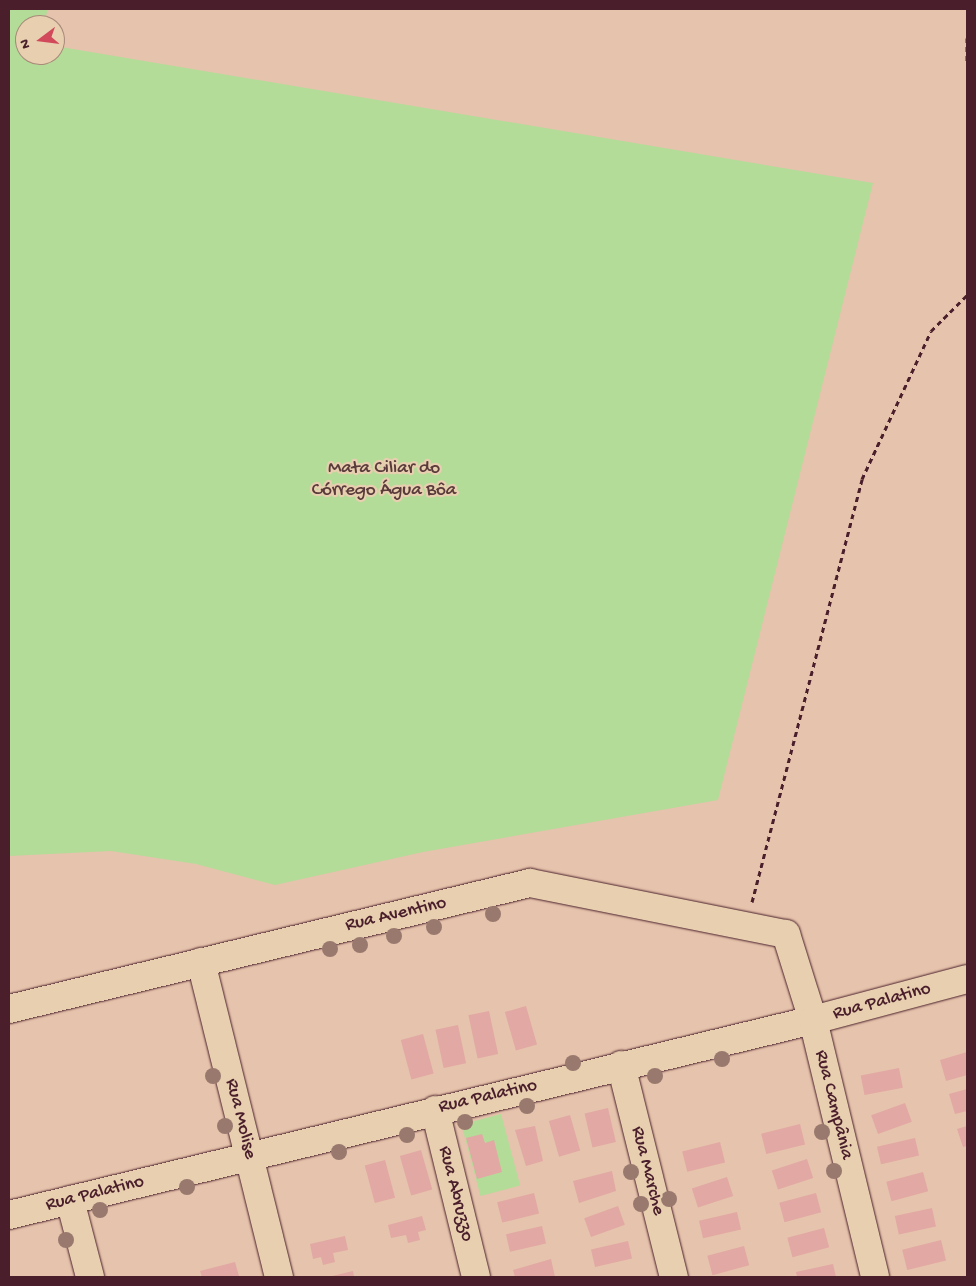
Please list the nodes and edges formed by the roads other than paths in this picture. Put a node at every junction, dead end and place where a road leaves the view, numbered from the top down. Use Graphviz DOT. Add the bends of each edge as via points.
graph roads {
  1 [pos="786,934"];
  2 [pos="202,962"];
  3 [pos="967,979"];
  4 [pos="9,1009"];
  5 [pos="813,1020"];
  6 [pos="621,1065"];
  7 [pos="435,1110"];
  8 [pos="249,1156"];
  9 [pos="70,1200"];
  10 [pos="9,1215"];
  11 [pos="90,1277"];
  12 [pos="279,1277"];
  13 [pos="476,1277"];
  14 [pos="674,1277"];
  15 [pos="875,1277"];
  1 -- 2 [label="street, Rua Aventino" via="530,883"];
  1 -- 5 [label="street, Rua Campânia"];
  2 -- 4 [label="street, Rua Aventino"];
  2 -- 8 [label="street, Rua Molise"];
  3 -- 5 [label="street, Rua Palatino"];
  5 -- 6 [label="street, Rua Palatino"];
  5 -- 15 [label="street, Rua Campânia"];
  6 -- 7 [label="street, Rua Palatino"];
  6 -- 14 [label="street, Rua Marche"];
  7 -- 8 [label="street, Rua Palatino"];
  7 -- 13 [label="street, Rua Abruzzo"];
  8 -- 9 [label="street, Rua Palatino"];
  8 -- 12 [label="street, Rua Molise"];
  9 -- 10 [label="street, Rua Palatino"];
  9 -- 11 [label="street"];
}
